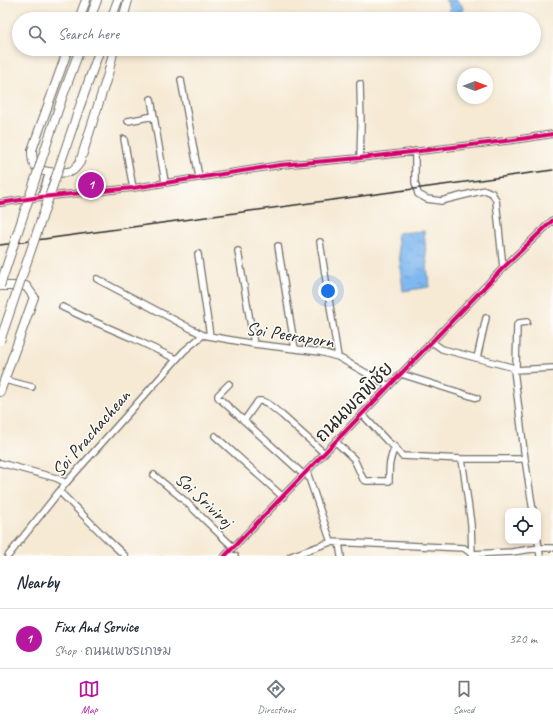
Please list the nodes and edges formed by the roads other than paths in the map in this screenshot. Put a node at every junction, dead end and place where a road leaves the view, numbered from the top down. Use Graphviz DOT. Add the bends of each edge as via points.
graph roads {
  1 [pos="86,0"];
  2 [pos="97,0"];
  3 [pos="118,0"];
  4 [pos="128,0"];
  5 [pos="82,12"];
  6 [pos="93,12"];
  7 [pos="114,12"];
  8 [pos="125,12"];
  9 [pos="66,56"];
  10 [pos="77,56"];
  11 [pos="98,56"];
  12 [pos="112,56"];
  13 [pos="181,80"];
  14 [pos="360,84"];
  15 [pos="151,99"];
  16 [pos="154,116"];
  17 [pos="128,121"];
  18 [pos="553,134"];
  19 [pos="124,139"];
  20 [pos="415,151"];
  21 [pos="360,158"];
  22 [pos="49,172"];
  23 [pos="198,178"];
  24 [pos="165,182"];
  25 [pos="133,188"];
  26 [pos="41,197"];
  27 [pos="0,203"];
  28 [pos="553,220"];
  29 [pos="320,242"];
  30 [pos="278,246"];
  31 [pos="238,251"];
  32 [pos="198,254"];
  33 [pos="503,268"];
  34 [pos="97,279"];
  35 [pos="0,286"];
  36 [pos="62,307"];
  37 [pos="486,318"];
  38 [pos="527,322"];
  39 [pos="202,335"];
  40 [pos="210,336"];
  41 [pos="0,341"];
  42 [pos="432,342"];
  43 [pos="254,344"];
  44 [pos="296,349"];
  45 [pos="338,357"];
  46 [pos="477,358"];
  47 [pos="176,359"];
  48 [pos="553,368"];
  49 [pos="514,370"];
  50 [pos="401,374"];
  51 [pos="5,380"];
  52 [pos="229,384"];
  53 [pos="389,386"];
  54 [pos="32,387"];
  55 [pos="0,392"];
  56 [pos="477,398"];
  57 [pos="362,414"];
  58 [pos="244,421"];
  59 [pos="215,436"];
  60 [pos="336,442"];
  61 [pos="395,447"];
  62 [pos="324,453"];
  63 [pos="462,459"];
  64 [pos="525,459"];
  65 [pos="0,463"];
  66 [pos="305,473"];
  67 [pos="154,475"];
  68 [pos="66,483"];
  69 [pos="60,492"];
  70 [pos="283,497"];
  71 [pos="533,508"];
  72 [pos="331,542"];
  73 [pos="339,543"];
  74 [pos="538,544"];
  75 [pos="233,548"];
  76 [pos="539,548"];
  77 [pos="553,548"];
  78 [pos="226,555"];
  79 [pos="472,555"];
  80 [pos="8,556"];
  81 [pos="125,556"];
  82 [pos="235,556"];
  83 [pos="291,556"];
  84 [pos="341,556"];
  85 [pos="540,556"];
  1 -- 5 [label="highway"];
  2 -- 6 [label="highway"];
  3 -- 7 [label="highway"];
  4 -- 8 [label="highway"];
  9 -- 22 [label="highway" via="32,150 32,160 37,168"];
  10 -- 35 [label="highway, bridge"];
  11 -- 41 [label="highway, bridge"];
  12 -- 22 [label="highway" via="80,162 73,170 65,173"];
  13 -- 23 [label="street"];
  14 -- 21 [label="street"];
  15 -- 16 [label="street"];
  16 -- 17 [label="street"];
  16 -- 24 [label="street"];
  18 -- 20 [label="street"];
  19 -- 25 [label="street"];
  20 -- 21 [label="street"];
  20 -- 33 [label="street" via="414,182 418,194 441,201 485,190 492,193 496,200"];
  21 -- 23 [label="street" via="280,165"];
  22 -- 26 [label="street"];
  23 -- 24 [label="street"];
  24 -- 25 [label="street"];
  25 -- 26 [label="street"];
  26 -- 27 [label="street"];
  28 -- 33 [label="street, ถนนพลพิชัย"];
  29 -- 45 [label="street" via="325,260"];
  30 -- 44 [label="street"];
  31 -- 43 [label="street"];
  32 -- 40 [label="street"];
  33 -- 42 [label="street, ถนนพลพิชัย"];
  34 -- 39 [label="street"];
  35 -- 51 [label="highway" via="26,286 34,298"];
  36 -- 47 [label="street"];
  37 -- 46 [label="street"];
  38 -- 49 [label="street" via="516,325"];
  39 -- 40 [label="street, Soi Peeraporn"];
  39 -- 47 [label="street, Soi Prachachean"];
  40 -- 43 [label="street, Soi Peeraporn"];
  42 -- 46 [label="street" via="442,349"];
  42 -- 50 [label="street, ถนนพลพิชัย"];
  43 -- 44 [label="street, Soi Peeraporn"];
  44 -- 45 [label="street, Soi Peeraporn"];
  45 -- 53 [label="street, Soi Peeraporn"];
  46 -- 49 [label="street"];
  47 -- 68 [label="street, Soi Prachachean"];
  48 -- 49 [label="street"];
  49 -- 64 [label="street"];
  50 -- 53 [label="street, ถนนพลพิชัย"];
  50 -- 56 [label="street"];
  51 -- 54 [label="street"];
  51 -- 55 [label="highway"];
  52 -- 58 [label="street" via="218,397"];
  53 -- 57 [label="street, ถนนพลพิชัย"];
  57 -- 60 [label="street, ถนนพลพิชัย"];
  57 -- 61 [label="street"];
  58 -- 62 [label="street" via="258,401 267,402"];
  58 -- 66 [label="street"];
  59 -- 70 [label="street"];
  60 -- 61 [label="street" via="354,459 366,481 389,481 390,462"];
  60 -- 62 [label="street, ถนนพลพิชัย"];
  61 -- 63 [label="street" via="402,456"];
  62 -- 66 [label="street, ถนนพลพิชัย"];
  63 -- 64 [label="street"];
  63 -- 79 [label="street" via="471,524"];
  64 -- 71 [label="street"];
  65 -- 68 [label="street"];
  66 -- 70 [label="street, ถนนพลพิชัย"];
  66 -- 72 [label="street"];
  67 -- 75 [label="street, Soi Sriviroj"];
  68 -- 69 [label="street, Soi Prachachean"];
  69 -- 80 [label="street, Soi Prachachean"];
  69 -- 81 [label="street"];
  70 -- 75 [label="street, ถนนพลพิชัย"];
  72 -- 73 [label="street"];
  72 -- 83 [label="street"];
  73 -- 79 [label="street" via="464,548"];
  73 -- 84 [label="street"];
  74 -- 76 [label="street"];
  75 -- 78 [label="street, ถนนพลพิชัย"];
  76 -- 77 [label="street"];
  76 -- 79 [label="street"];
  76 -- 85 [label="street"];
  78 -- 82 [label="street"];
}
